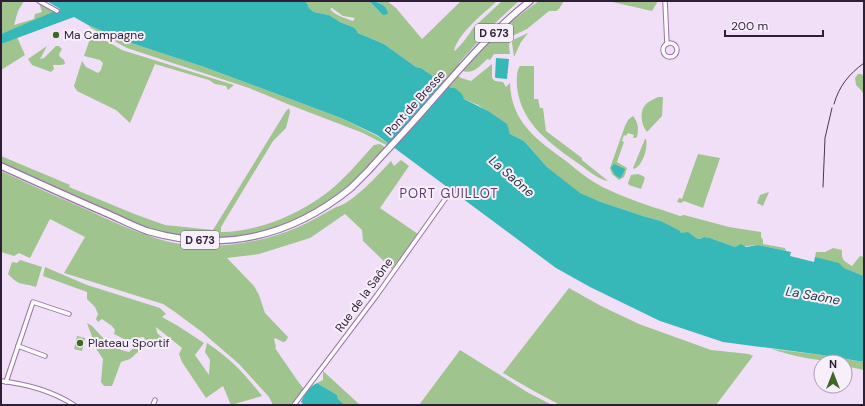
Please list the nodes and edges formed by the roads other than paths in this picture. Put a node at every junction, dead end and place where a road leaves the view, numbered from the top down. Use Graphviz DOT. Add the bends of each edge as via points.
graph roads {
  1 [pos="39,1"];
  2 [pos="530,1"];
  3 [pos="533,1"];
  4 [pos="665,1"];
  5 [pos="522,7"];
  6 [pos="57,11"];
  7 [pos="666,44"];
  8 [pos="1,166"];
  9 [pos="448,195"];
  10 [pos="69,314"];
  11 [pos="18,346"];
  12 [pos="45,356"];
  13 [pos="1,381"];
  14 [pos="6,382"];
  15 [pos="155,400"];
  16 [pos="71,404"];
  17 [pos="153,405"];
  18 [pos="294,405"];
  1 -- 6 [label="street"];
  2 -- 5 [label="main road, D 673"];
  3 -- 5 [label="main road"];
  4 -- 7 [label="street"];
  5 -- 8 [label="main road, Pont de Bresse / D 673" via="493,33 351,187 317,212 268,234 253,238 209,241 184,239 146,230"];
  9 -- 18 [label="street, Rue de la Saône"];
  10 -- 11 [label="street" via="33,302"];
  11 -- 12 [label="street"];
  11 -- 14 [label="street"];
  13 -- 14 [label="street"];
  14 -- 16 [label="street" via="34,387"];
  15 -- 17 [label="street"];
}
